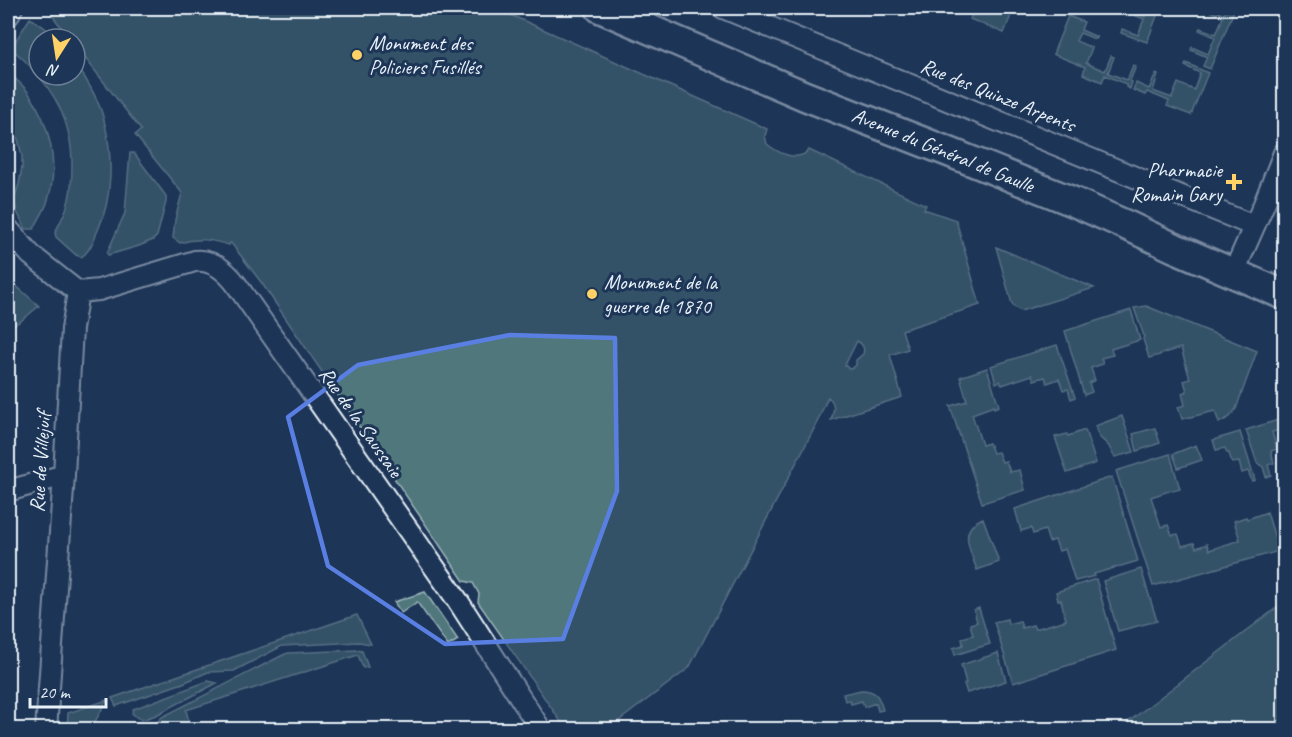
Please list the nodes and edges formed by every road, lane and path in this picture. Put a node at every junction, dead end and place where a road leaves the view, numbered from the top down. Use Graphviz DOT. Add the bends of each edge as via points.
graph roads {
  1 [pos="12,8"];
  2 [pos="600,8"];
  3 [pos="723,8"];
  4 [pos="8,16"];
  5 [pos="1284,153"];
  6 [pos="1254,226"];
  7 [pos="8,229"];
  8 [pos="1233,274"];
  9 [pos="78,292"];
  10 [pos="1284,294"];
  11 [pos="64,475"];
  12 [pos="8,491"];
  13 [pos="46,729"];
  14 [pos="541,729"];
  1 -- 4 [label="street"];
  2 -- 8 [label="main road, Avenue du Général de Gaulle" via="805,96 1084,207"];
  3 -- 6 [label="street, Rue des Quinze Arpents"];
  5 -- 6 [label="street"];
  6 -- 8 [label="street"];
  7 -- 9 [label="street" via="31,255"];
  8 -- 10 [label="main road, Avenue du Général de Gaulle"];
  9 -- 11 [label="street, Rue de Villejuif" via="72,329"];
  9 -- 14 [label="street, Rue de la Saussaie" via="99,290 195,261 221,268 458,601"];
  11 -- 12 [label="street"];
  11 -- 13 [label="street, Rue de Villejuif"];
}
